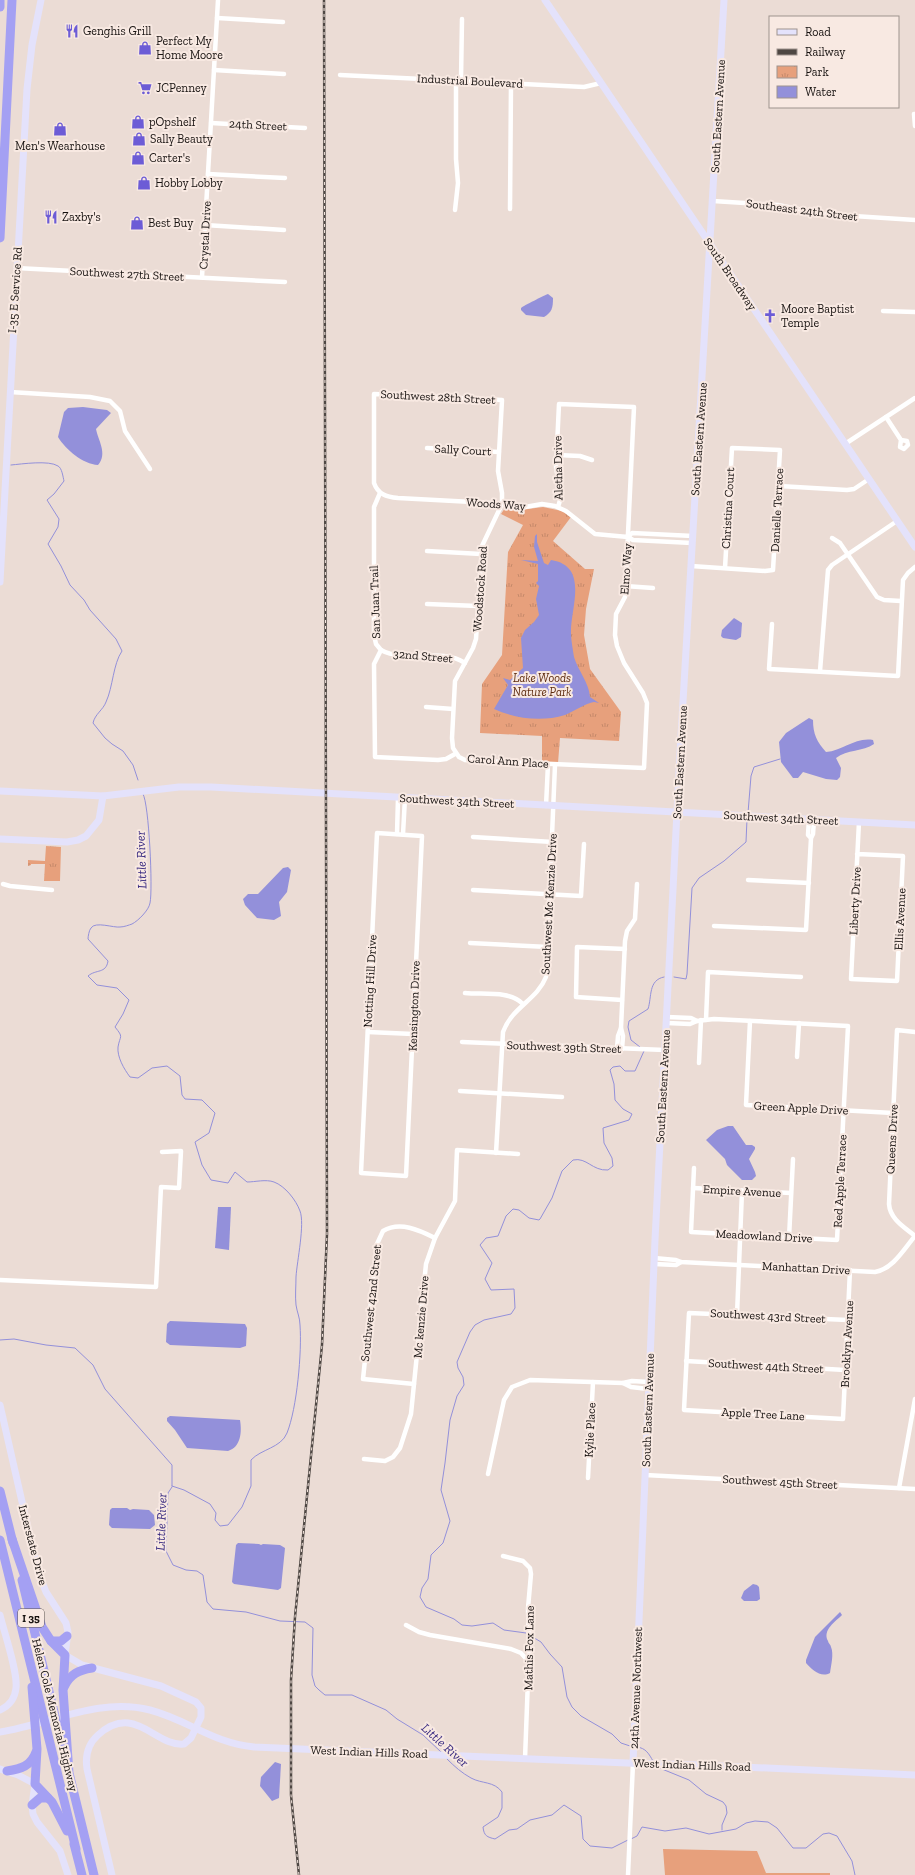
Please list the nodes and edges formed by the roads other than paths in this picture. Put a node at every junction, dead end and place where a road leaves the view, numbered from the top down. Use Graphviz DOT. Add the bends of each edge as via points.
graph roads {
  1 [pos="0,0"];
  2 [pos="12,0"];
  3 [pos="19,0"];
  4 [pos="41,0"];
  5 [pos="218,0"];
  6 [pos="545,0"];
  7 [pos="724,0"];
  8 [pos="0,7"];
  9 [pos="217,18"];
  10 [pos="462,19"];
  11 [pos="284,22"];
  12 [pos="11,32"];
  13 [pos="214,70"];
  14 [pos="284,74"];
  15 [pos="340,75"];
  16 [pos="458,80"];
  17 [pos="511,83"];
  18 [pos="601,83"];
  19 [pos="914,114"];
  20 [pos="211,123"];
  21 [pos="915,126"];
  22 [pos="305,128"];
  23 [pos="208,174"];
  24 [pos="285,178"];
  25 [pos="714,201"];
  26 [pos="510,209"];
  27 [pos="454,210"];
  28 [pos="915,220"];
  29 [pos="205,225"];
  30 [pos="284,230"];
  31 [pos="0,238"];
  32 [pos="711,245"];
  33 [pos="16,268"];
  34 [pos="202,277"];
  35 [pos="285,282"];
  36 [pos="883,311"];
  37 [pos="915,312"];
  38 [pos="10,392"];
  39 [pos="915,398"];
  40 [pos="559,404"];
  41 [pos="886,417"];
  42 [pos="901,440"];
  43 [pos="845,444"];
  44 [pos="427,448"];
  45 [pos="780,450"];
  46 [pos="499,452"];
  47 [pos="557,455"];
  48 [pos="592,460"];
  49 [pos="150,469"];
  50 [pos="869,479"];
  51 [pos="778,486"];
  52 [pos="380,493"];
  53 [pos="502,504"];
  54 [pos="558,507"];
  55 [pos="897,521"];
  56 [pos="628,537"];
  57 [pos="832,538"];
  58 [pos="693,540"];
  59 [pos="915,547"];
  60 [pos="427,551"];
  61 [pos="481,554"];
  62 [pos="848,554"];
  63 [pos="691,566"];
  64 [pos="915,567"];
  65 [pos="725,568"];
  66 [pos="0,582"];
  67 [pos="625,586"];
  68 [pos="653,588"];
  69 [pos="901,601"];
  70 [pos="427,604"];
  71 [pos="478,606"];
  72 [pos="772,624"];
  73 [pos="381,650"];
  74 [pos="465,663"];
  75 [pos="820,671"];
  76 [pos="426,707"];
  77 [pos="453,709"];
  78 [pos="455,754"];
  79 [pos="375,757"];
  80 [pos="548,764"];
  81 [pos="555,765"];
  82 [pos="644,768"];
  83 [pos="3,791"];
  84 [pos="103,796"];
  85 [pos="402,798"];
  86 [pos="550,806"];
  87 [pos="678,813"];
  88 [pos="811,820"];
  89 [pos="859,822"];
  90 [pos="915,825"];
  91 [pos="397,834"];
  92 [pos="404,834"];
  93 [pos="422,836"];
  94 [pos="473,837"];
  95 [pos="0,838"];
  96 [pos="552,842"];
  97 [pos="584,844"];
  98 [pos="857,854"];
  99 [pos="748,880"];
  100 [pos="809,883"];
  101 [pos="2,884"];
  102 [pos="637,884"];
  103 [pos="52,890"];
  104 [pos="473,890"];
  105 [pos="550,894"];
  106 [pos="714,926"];
  107 [pos="470,943"];
  108 [pos="548,947"];
  109 [pos="624,949"];
  110 [pos="801,977"];
  111 [pos="897,981"];
  112 [pos="465,993"];
  113 [pos="622,1000"];
  114 [pos="523,1004"];
  115 [pos="667,1020"];
  116 [pos="701,1020"];
  117 [pos="750,1021"];
  118 [pos="799,1024"];
  119 [pos="368,1032"];
  120 [pos="915,1032"];
  121 [pos="413,1034"];
  122 [pos="462,1042"];
  123 [pos="501,1044"];
  124 [pos="620,1049"];
  125 [pos="665,1050"];
  126 [pos="797,1057"];
  127 [pos="699,1063"];
  128 [pos="460,1091"];
  129 [pos="499,1093"];
  130 [pos="562,1097"];
  131 [pos="844,1110"];
  132 [pos="893,1113"];
  133 [pos="162,1152"];
  134 [pos="496,1153"];
  135 [pos="518,1154"];
  136 [pos="793,1160"];
  137 [pos="694,1168"];
  138 [pos="406,1176"];
  139 [pos="693,1188"];
  140 [pos="742,1191"];
  141 [pos="791,1194"];
  142 [pos="740,1235"];
  143 [pos="915,1236"];
  144 [pos="435,1238"];
  145 [pos="789,1238"];
  146 [pos="837,1240"];
  147 [pos="654,1261"];
  148 [pos="738,1265"];
  149 [pos="850,1270"];
  150 [pos="0,1280"];
  151 [pos="737,1315"];
  152 [pos="848,1320"];
  153 [pos="686,1362"];
  154 [pos="845,1370"];
  155 [pos="593,1382"];
  156 [pos="414,1384"];
  157 [pos="648,1385"];
  158 [pos="915,1399"];
  159 [pos="0,1404"];
  160 [pos="843,1418"];
  161 [pos="364,1459"];
  162 [pos="488,1474"];
  163 [pos="645,1475"];
  164 [pos="588,1478"];
  165 [pos="899,1488"];
  166 [pos="915,1489"];
  167 [pos="0,1491"];
  168 [pos="643,1525"];
  169 [pos="12,1538"];
  170 [pos="0,1540"];
  171 [pos="503,1556"];
  172 [pos="0,1615"];
  173 [pos="406,1625"];
  174 [pos="67,1636"];
  175 [pos="51,1641"];
  176 [pos="65,1655"];
  177 [pos="529,1662"];
  178 [pos="31,1668"];
  179 [pos="92,1668"];
  180 [pos="63,1690"];
  181 [pos="0,1710"];
  182 [pos="196,1729"];
  183 [pos="0,1732"];
  184 [pos="37,1748"];
  185 [pos="525,1759"];
  186 [pos="633,1763"];
  187 [pos="3,1770"];
  188 [pos="69,1773"];
  189 [pos="915,1775"];
  190 [pos="35,1784"];
  191 [pos="48,1798"];
  192 [pos="32,1805"];
  193 [pos="76,1849"];
  194 [pos="68,1875"];
  195 [pos="82,1875"];
  196 [pos="94,1875"];
  197 [pos="112,1875"];
  198 [pos="628,1875"];
  1 -- 8 [label="highway"];
  2 -- 12 [label="highway"];
  3 -- 12 [label="highway"];
  4 -- 33 [label="street, I-35 E Service Rd" via="28,81"];
  5 -- 9 [label="street, Crystal Drive"];
  6 -- 18 [label="street, South Broadway"];
  7 -- 25 [label="street, South Eastern Avenue"];
  9 -- 11 [label="street"];
  9 -- 13 [label="street, Crystal Drive"];
  10 -- 16 [label="street"];
  12 -- 31 [label="highway"];
  13 -- 14 [label="street"];
  13 -- 20 [label="street, Crystal Drive"];
  15 -- 16 [label="street, Industrial Boulevard"];
  16 -- 17 [label="street, Industrial Boulevard"];
  16 -- 27 [label="street" via="458,183"];
  17 -- 18 [label="street, Industrial Boulevard" via="584,87"];
  17 -- 26 [label="street"];
  18 -- 32 [label="street, South Broadway"];
  19 -- 21 [label="street"];
  20 -- 22 [label="street, 24th Street"];
  20 -- 23 [label="street, Crystal Drive"];
  23 -- 24 [label="street"];
  23 -- 29 [label="street, Crystal Drive"];
  25 -- 28 [label="street, Southeast 24th Street" via="778,205 823,214"];
  25 -- 32 [label="street, South Eastern Avenue"];
  29 -- 30 [label="street"];
  29 -- 34 [label="street, Crystal Drive"];
  32 -- 43 [label="street, South Broadway"];
  32 -- 58 [label="street, South Eastern Avenue"];
  33 -- 34 [label="street, Southwest 27th Street"];
  33 -- 38 [label="street, I-35 E Service Rd"];
  34 -- 35 [label="street, Southwest 27th Street"];
  36 -- 37 [label="street"];
  38 -- 49 [label="street" via="90,397 110,401 120,411 125,431"];
  38 -- 66 [label="street, I-35 E Service Rd"];
  39 -- 41 [label="street"];
  40 -- 47 [label="street, Aletha Drive"];
  40 -- 56 [label="street, Elmo Way" via="634,407"];
  41 -- 42 [label="street"];
  41 -- 43 [label="street"];
  43 -- 50 [label="street, South Broadway"];
  44 -- 46 [label="street, Sally Court"];
  45 -- 51 [label="street, Danielle Terrace"];
  45 -- 65 [label="street, Christina Court" via="732,448"];
  46 -- 52 [label="street, Southwest 28th Street" via="502,400 374,394 374,483"];
  46 -- 53 [label="street" via="498,471"];
  47 -- 48 [label="street" via="580,456"];
  47 -- 54 [label="street, Aletha Drive" via="556,467 561,497"];
  50 -- 51 [label="street" via="854,489 847,490"];
  50 -- 55 [label="street, South Broadway"];
  51 -- 65 [label="street, Danielle Terrace" via="773,570"];
  52 -- 53 [label="street, Woods Way" via="398,498"];
  52 -- 73 [label="street, San Juan Trail" via="374,507 374,620 375,640"];
  53 -- 54 [label="street, Woods Way" via="525,507 542,504"];
  53 -- 61 [label="street, Woodstock Road" via="482,543"];
  54 -- 56 [label="street, Woods Way" via="595,534"];
  55 -- 59 [label="street, South Broadway"];
  55 -- 62 [label="street"];
  56 -- 58 [label="street, Woods Way" via="632,533"];
  56 -- 67 [label="street, Elmo Way"];
  57 -- 62 [label="street" via="840,543"];
  58 -- 63 [label="street, South Eastern Avenue"];
  60 -- 61 [label="street"];
  61 -- 71 [label="street, Woodstock Road"];
  62 -- 69 [label="street" via="877,597"];
  62 -- 75 [label="street" via="832,564 827,573"];
  63 -- 65 [label="street"];
  63 -- 87 [label="street, South Eastern Avenue"];
  64 -- 69 [label="street" via="905,576"];
  67 -- 68 [label="street"];
  67 -- 82 [label="street, Elmo Way" via="624,600 615,620 615,639 624,664 647,703"];
  69 -- 75 [label="street" via="898,676"];
  70 -- 71 [label="street"];
  71 -- 74 [label="street, Woodstock Road" via="475,644"];
  72 -- 75 [label="street" via="769,669"];
  73 -- 74 [label="street, 32nd Street" via="394,654 451,656"];
  73 -- 79 [label="street, San Juan Trail" via="374,664"];
  74 -- 77 [label="street, Woodstock Road" via="455,681"];
  76 -- 77 [label="street"];
  77 -- 78 [label="street, Woodstock Road" via="452,738"];
  78 -- 79 [label="street, Carol Ann Place" via="438,760"];
  78 -- 80 [label="street, Carol Ann Place" via="469,760"];
  80 -- 81 [label="street, Carol Ann Place"];
  80 -- 86 [label="street"];
  81 -- 82 [label="street, Carol Ann Place"];
  81 -- 86 [label="street"];
  83 -- 84 [label="street, Southwest 34th Street"];
  84 -- 85 [label="street, Southwest 34th Street" via="179,787 211,787"];
  84 -- 95 [label="street" via="99,820 86,836 78,840 67,842"];
  85 -- 86 [label="street, Southwest 34th Street"];
  85 -- 91 [label="street"];
  85 -- 92 [label="street"];
  86 -- 87 [label="street, Southwest 34th Street"];
  86 -- 96 [label="street, Southwest Mc Kenzie Drive"];
  87 -- 88 [label="street, Southwest 34th Street"];
  87 -- 115 [label="street, South Eastern Avenue"];
  88 -- 89 [label="street, Southwest 34th Street"];
  88 -- 100 [label="street" via="814,834 811,838"];
  89 -- 90 [label="street, Southwest 34th Street"];
  89 -- 98 [label="street, Liberty Drive"];
  91 -- 92 [label="street, Notting Hill Drive"];
  91 -- 119 [label="street, Notting Hill Drive" via="377,833"];
  92 -- 93 [label="street, Notting Hill Drive"];
  93 -- 121 [label="street, Kensington Drive"];
  94 -- 96 [label="street"];
  96 -- 105 [label="street, Southwest Mc Kenzie Drive"];
  97 -- 105 [label="street" via="581,896"];
  98 -- 111 [label="street, Liberty Drive" via="852,979"];
  98 -- 111 [label="street, Ellis Avenue" via="903,856"];
  99 -- 100 [label="street"];
  100 -- 106 [label="street" via="806,930"];
  101 -- 103 [label="street"];
  102 -- 109 [label="street" via="635,919 627,931"];
  104 -- 105 [label="street"];
  105 -- 108 [label="street, Southwest Mc Kenzie Drive"];
  107 -- 108 [label="street"];
  108 -- 114 [label="street, Southwest Mc Kenzie Drive" via="544,983"];
  109 -- 113 [label="street"];
  109 -- 113 [label="street" via="577,947 576,997"];
  110 -- 116 [label="street" via="708,972"];
  112 -- 114 [label="street" via="510,996"];
  113 -- 124 [label="street" via="623,1036"];
  114 -- 123 [label="street, Southwest Mc Kenzie Drive" via="507,1022"];
  115 -- 116 [label="street"];
  115 -- 125 [label="street, South Eastern Avenue"];
  116 -- 117 [label="street"];
  116 -- 127 [label="street"];
  117 -- 118 [label="street"];
  117 -- 131 [label="street, Green Apple Drive" via="746,1105"];
  118 -- 126 [label="street"];
  118 -- 131 [label="street, Red Apple Terrace" via="848,1026"];
  119 -- 121 [label="street"];
  119 -- 138 [label="street, Notting Hill Drive" via="361,1173"];
  120 -- 132 [label="street, Queens Drive" via="897,1030"];
  121 -- 138 [label="street, Kensington Drive"];
  122 -- 123 [label="street, Southwest 39th Street"];
  123 -- 124 [label="street, Southwest 39th Street"];
  123 -- 129 [label="street, Southwest Mc Kenzie Drive"];
  124 -- 125 [label="street, Southwest 39th Street"];
  125 -- 147 [label="street, South Eastern Avenue"];
  128 -- 129 [label="street"];
  129 -- 130 [label="street"];
  129 -- 134 [label="street, Southwest Mc Kenzie Drive"];
  131 -- 132 [label="street, Green Apple Drive"];
  131 -- 146 [label="street, Red Apple Terrace"];
  132 -- 143 [label="street, Queens Drive" via="889,1208 894,1219"];
  133 -- 150 [label="street" via="181,1151 179,1188 161,1187 156,1287"];
  134 -- 135 [label="street"];
  134 -- 144 [label="street, Mc kenzie Drive" via="457,1150 455,1201"];
  136 -- 141 [label="street"];
  137 -- 139 [label="street"];
  139 -- 140 [label="street, Empire Avenue"];
  139 -- 142 [label="street, Meadowland Drive" via="691,1232"];
  140 -- 141 [label="street, Empire Avenue"];
  140 -- 142 [label="street"];
  141 -- 145 [label="street"];
  142 -- 145 [label="street, Meadowland Drive"];
  142 -- 148 [label="street"];
  143 -- 149 [label="street, Manhattan Drive" via="891,1265 883,1270"];
  144 -- 156 [label="street, Mc kenzie Drive" via="426,1264"];
  144 -- 156 [label="street, Southwest 42nd Street" via="420,1231 396,1227 383,1232 377,1244 363,1379"];
  145 -- 146 [label="street, Meadowland Drive"];
  147 -- 148 [label="street, Manhattan Drive" via="676,1260"];
  147 -- 157 [label="street, South Eastern Avenue"];
  148 -- 149 [label="street, Manhattan Drive"];
  148 -- 151 [label="street"];
  149 -- 152 [label="street, Brooklyn Avenue"];
  151 -- 152 [label="street, Southwest 43rd Street"];
  151 -- 153 [label="street, Southwest 43rd Street" via="688,1313"];
  152 -- 154 [label="street, Brooklyn Avenue"];
  153 -- 154 [label="street, Southwest 44th Street"];
  153 -- 160 [label="street, Apple Tree Lane" via="684,1410"];
  154 -- 160 [label="street, Brooklyn Avenue"];
  155 -- 157 [label="street" via="632,1381"];
  155 -- 162 [label="street" via="534,1379 512,1387 504,1400"];
  155 -- 164 [label="street, Kylie Place"];
  156 -- 161 [label="street, Mc kenzie Drive" via="411,1414 400,1448 393,1457 385,1461"];
  157 -- 163 [label="street, South Eastern Avenue"];
  158 -- 165 [label="street"];
  159 -- 174 [label="street, Interstate Drive" via="38,1572 46,1592 66,1623"];
  163 -- 165 [label="street, Southwest 45th Street"];
  163 -- 168 [label="street, South Eastern Avenue"];
  165 -- 166 [label="street, Southwest 45th Street"];
  167 -- 169 [label="highway, Helen Cole Memorial Highway / I 35"];
  168 -- 186 [label="street, 24th Avenue Northwest"];
  169 -- 175 [label="highway" via="42,1627"];
  169 -- 188 [label="highway, Helen Cole Memorial Highway / I 35"];
  170 -- 178 [label="highway, Helen Cole Memorial Highway / I 35"];
  171 -- 177 [label="street, Mathis Fox Lane" via="523,1561 531,1571"];
  172 -- 181 [label="street" via="16,1684 12,1699"];
  173 -- 177 [label="street" via="430,1635 510,1649 521,1653"];
  174 -- 175 [label="highway" via="61,1641"];
  174 -- 176 [label="street, Interstate Drive"];
  175 -- 176 [label="highway"];
  176 -- 179 [label="street" via="77,1663"];
  176 -- 180 [label="highway"];
  177 -- 185 [label="street, Mathis Fox Lane"];
  178 -- 184 [label="highway"];
  178 -- 193 [label="highway, Helen Cole Memorial Highway / I 35"];
  179 -- 180 [label="highway" via="72,1675"];
  179 -- 182 [label="street" via="161,1686 191,1699 199,1704 202,1711"];
  180 -- 188 [label="highway"];
  182 -- 183 [label="street, West Indian Hills Road" via="142,1708 105,1707"];
  182 -- 185 [label="street, West Indian Hills Road" via="217,1739 246,1746"];
  182 -- 197 [label="street" via="190,1740 179,1744 140,1726 122,1724 103,1730 91,1744 86,1758 87,1769"];
  184 -- 187 [label="highway" via="33,1759 27,1765"];
  184 -- 190 [label="highway"];
  185 -- 186 [label="street, West Indian Hills Road"];
  186 -- 189 [label="street, West Indian Hills Road"];
  186 -- 198 [label="street, 24th Avenue Northwest"];
  187 -- 190 [label="street" via="23,1776"];
  188 -- 196 [label="highway, I 35"];
  190 -- 191 [label="highway"];
  190 -- 192 [label="street"];
  191 -- 192 [label="highway" via="40,1798"];
  191 -- 193 [label="highway" via="58,1812"];
  192 -- 194 [label="street" via="35,1818 60,1851"];
  193 -- 195 [label="highway, I 35"];
}
